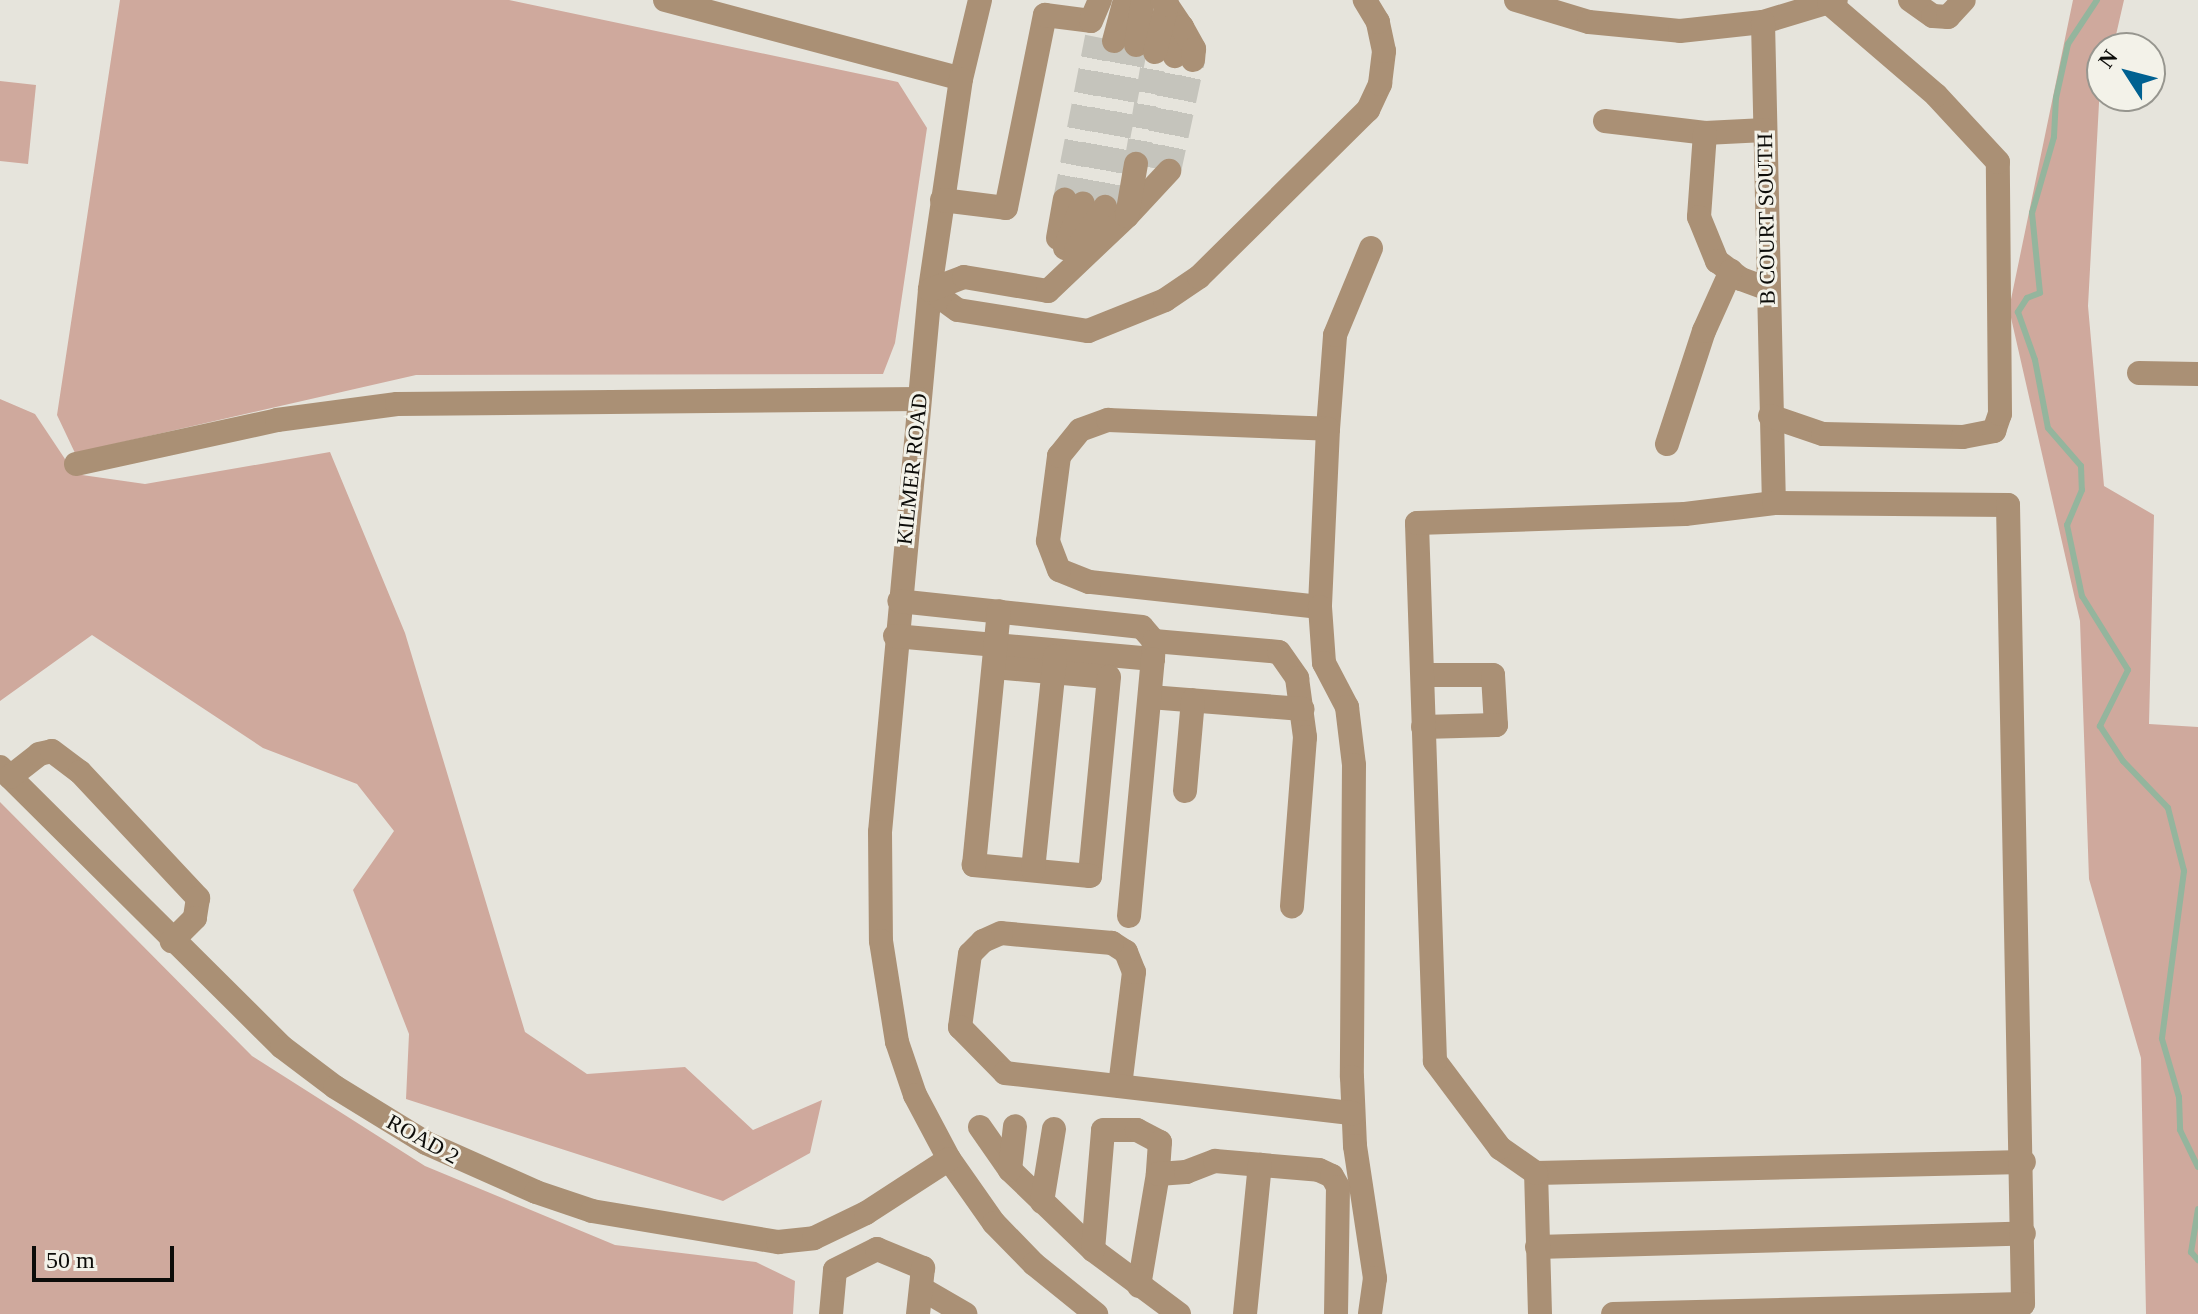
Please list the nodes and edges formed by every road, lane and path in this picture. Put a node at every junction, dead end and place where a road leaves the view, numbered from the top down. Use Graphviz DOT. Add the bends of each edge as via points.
graph roads {
  1 [pos="665,0"];
  2 [pos="980,0"];
  3 [pos="1100,0"];
  4 [pos="1111,0"];
  5 [pos="1125,0"];
  6 [pos="1365,0"];
  7 [pos="1516,0"];
  8 [pos="1910,0"];
  9 [pos="1964,0"];
  10 [pos="1832,1"];
  11 [pos="1157,2"];
  12 [pos="1556,6"];
  13 [pos="1047,8"];
  14 [pos="1763,22"];
  15 [pos="1145,49"];
  16 [pos="961,79"];
  17 [pos="1605,121"];
  18 [pos="1765,130"];
  19 [pos="1705,133"];
  20 [pos="1152,168"];
  21 [pos="942,200"];
  22 [pos="1095,206"];
  23 [pos="1371,248"];
  24 [pos="1731,271"];
  25 [pos="1768,289"];
  26 [pos="930,290"];
  27 [pos="1048,291"];
  28 [pos="2139,373"];
  29 [pos="2198,374"];
  30 [pos="919,399"];
  31 [pos="1770,416"];
  32 [pos="1328,429"];
  33 [pos="1667,444"];
  34 [pos="76,464"];
  35 [pos="1774,503"];
  36 [pos="899,601"];
  37 [pos="1320,607"];
  38 [pos="999,611"];
  39 [pos="1059,618"];
  40 [pos="895,636"];
  41 [pos="1154,650"];
  42 [pos="995,656"];
  43 [pos="1055,662"];
  44 [pos="1423,675"];
  45 [pos="1150,697"];
  46 [pos="1193,700"];
  47 [pos="1303,709"];
  48 [pos="1423,727"];
  49 [pos="5,772"];
  50 [pos="1185,791"];
  51 [pos="1033,870"];
  52 [pos="1292,907"];
  53 [pos="1129,916"];
  54 [pos="172,941"];
  55 [pos="1120,1086"];
  56 [pos="1353,1113"];
  57 [pos="1015,1126"];
  58 [pos="980,1127"];
  59 [pos="1054,1129"];
  60 [pos="949,1159"];
  61 [pos="2024,1162"];
  62 [pos="1260,1165"];
  63 [pos="1010,1170"];
  64 [pos="1536,1173"];
  65 [pos="1158,1174"];
  66 [pos="1042,1202"];
  67 [pos="2024,1233"];
  68 [pos="1537,1247"];
  69 [pos="1093,1250"];
  70 [pos="1139,1286"];
  71 [pos="924,1290"];
  72 [pos="2023,1309"];
  73 [pos="831,1314"];
  74 [pos="918,1314"];
  75 [pos="965,1314"];
  76 [pos="1096,1314"];
  77 [pos="1179,1314"];
  78 [pos="1245,1314"];
  79 [pos="1336,1314"];
  80 [pos="1370,1314"];
  81 [pos="1540,1314"];
  82 [pos="1613,1314"];
  1 -- 16 [label="street"];
  2 -- 16 [label="street, KILMER ROAD"];
  3 -- 13 [label="street" via="1091,21"];
  4 -- 15 [label="street"];
  5 -- 15 [label="street"];
  6 -- 26 [label="street" via="1378,22 1384,51 1380,84 1368,110 1199,277 1165,300 1088,331 958,310"];
  7 -- 12 [label="street"];
  8 -- 9 [label="street" via="1933,16 1948,17"];
  10 -- 14 [label="street"];
  10 -- 31 [label="street" via="1936,95 1998,162 2000,414 1994,431 1963,437 1823,434"];
  11 -- 15 [label="street"];
  11 -- 15 [label="street" via="1182,27"];
  12 -- 14 [label="street" via="1640,30"];
  13 -- 21 [label="street" via="1008,205 1002,209"];
  14 -- 18 [label="street, B COURT SOUTH"];
  16 -- 21 [label="street, KILMER ROAD"];
  17 -- 19 [label="street"];
  18 -- 19 [label="street"];
  18 -- 25 [label="street, B COURT SOUTH"];
  19 -- 24 [label="street" via="1699,217 1717,261"];
  20 -- 22 [label="street"];
  21 -- 26 [label="street, KILMER ROAD"];
  22 -- 27 [label="street"];
  22 -- 27 [label="street"];
  23 -- 32 [label="street" via="1335,335"];
  24 -- 25 [label="street"];
  24 -- 33 [label="street" via="1704,331"];
  25 -- 31 [label="street, B COURT SOUTH"];
  26 -- 27 [label="street" via="964,277"];
  26 -- 30 [label="street, KILMER ROAD"];
  28 -- 29 [label="street"];
  30 -- 34 [label="street" via="397,404 277,420"];
  30 -- 36 [label="street, KILMER ROAD"];
  31 -- 35 [label="street, B COURT SOUTH"];
  32 -- 37 [label="street"];
  32 -- 37 [label="street" via="1108,420 1080,430 1059,456 1048,541 1059,570 1089,582"];
  35 -- 44 [label="street" via="1685,514 1417,523"];
  35 -- 61 [label="street" via="2008,505"];
  36 -- 38 [label="street"];
  36 -- 40 [label="street, KILMER ROAD"];
  37 -- 56 [label="street" via="1324,663 1347,707 1354,765"];
  38 -- 39 [label="street"];
  38 -- 42 [label="street"];
  39 -- 41 [label="street" via="1142,627"];
  39 -- 43 [label="street"];
  40 -- 42 [label="street"];
  40 -- 60 [label="street, KILMER ROAD" via="878,873 881,941 897,1042 915,1095"];
  41 -- 43 [label="street"];
  41 -- 45 [label="street"];
  41 -- 47 [label="street" via="1279,652 1297,678"];
  42 -- 43 [label="street"];
  42 -- 51 [label="street" via="974,865"];
  43 -- 51 [label="street"];
  43 -- 51 [label="street" via="1109,677 1090,876"];
  44 -- 48 [label="street"];
  44 -- 48 [label="street" via="1493,675 1496,725"];
  45 -- 46 [label="street"];
  45 -- 53 [label="street"];
  46 -- 47 [label="street"];
  46 -- 50 [label="street"];
  47 -- 52 [label="street"];
  48 -- 64 [label="street" via="1435,1061 1500,1148"];
  49 -- 54 [label="street, ROAD 2"];
  49 -- 54 [label="street" via="52,751 80,772 198,898 195,918"];
  54 -- 60 [label="street, ROAD 2" via="282,1047 335,1087 471,1165 592,1211 778,1242 814,1238 866,1213"];
  55 -- 55 [label="street" via="1005,1073 980,1053 960,1027 970,954 1001,933 1112,943 1126,952 1134,972"];
  55 -- 56 [label="street"];
  56 -- 80 [label="street" via="1375,1278"];
  57 -- 63 [label="street"];
  58 -- 63 [label="street"];
  59 -- 66 [label="street"];
  60 -- 76 [label="street, KILMER ROAD" via="994,1223"];
  61 -- 64 [label="street"];
  61 -- 67 [label="street"];
  62 -- 65 [label="street" via="1215,1161 1186,1172"];
  62 -- 78 [label="street"];
  62 -- 79 [label="street" via="1319,1170 1332,1176 1338,1187"];
  63 -- 66 [label="street"];
  64 -- 68 [label="street"];
  65 -- 69 [label="street" via="1160,1142 1137,1130 1103,1130"];
  65 -- 70 [label="street"];
  66 -- 69 [label="street"];
  67 -- 68 [label="street"];
  67 -- 72 [label="street"];
  68 -- 81 [label="street"];
  69 -- 70 [label="street"];
  70 -- 77 [label="street"];
  71 -- 73 [label="street" via="923,1268 877,1249 835,1270"];
  71 -- 74 [label="street"];
  71 -- 75 [label="street"];
  72 -- 82 [label="street"];
}
